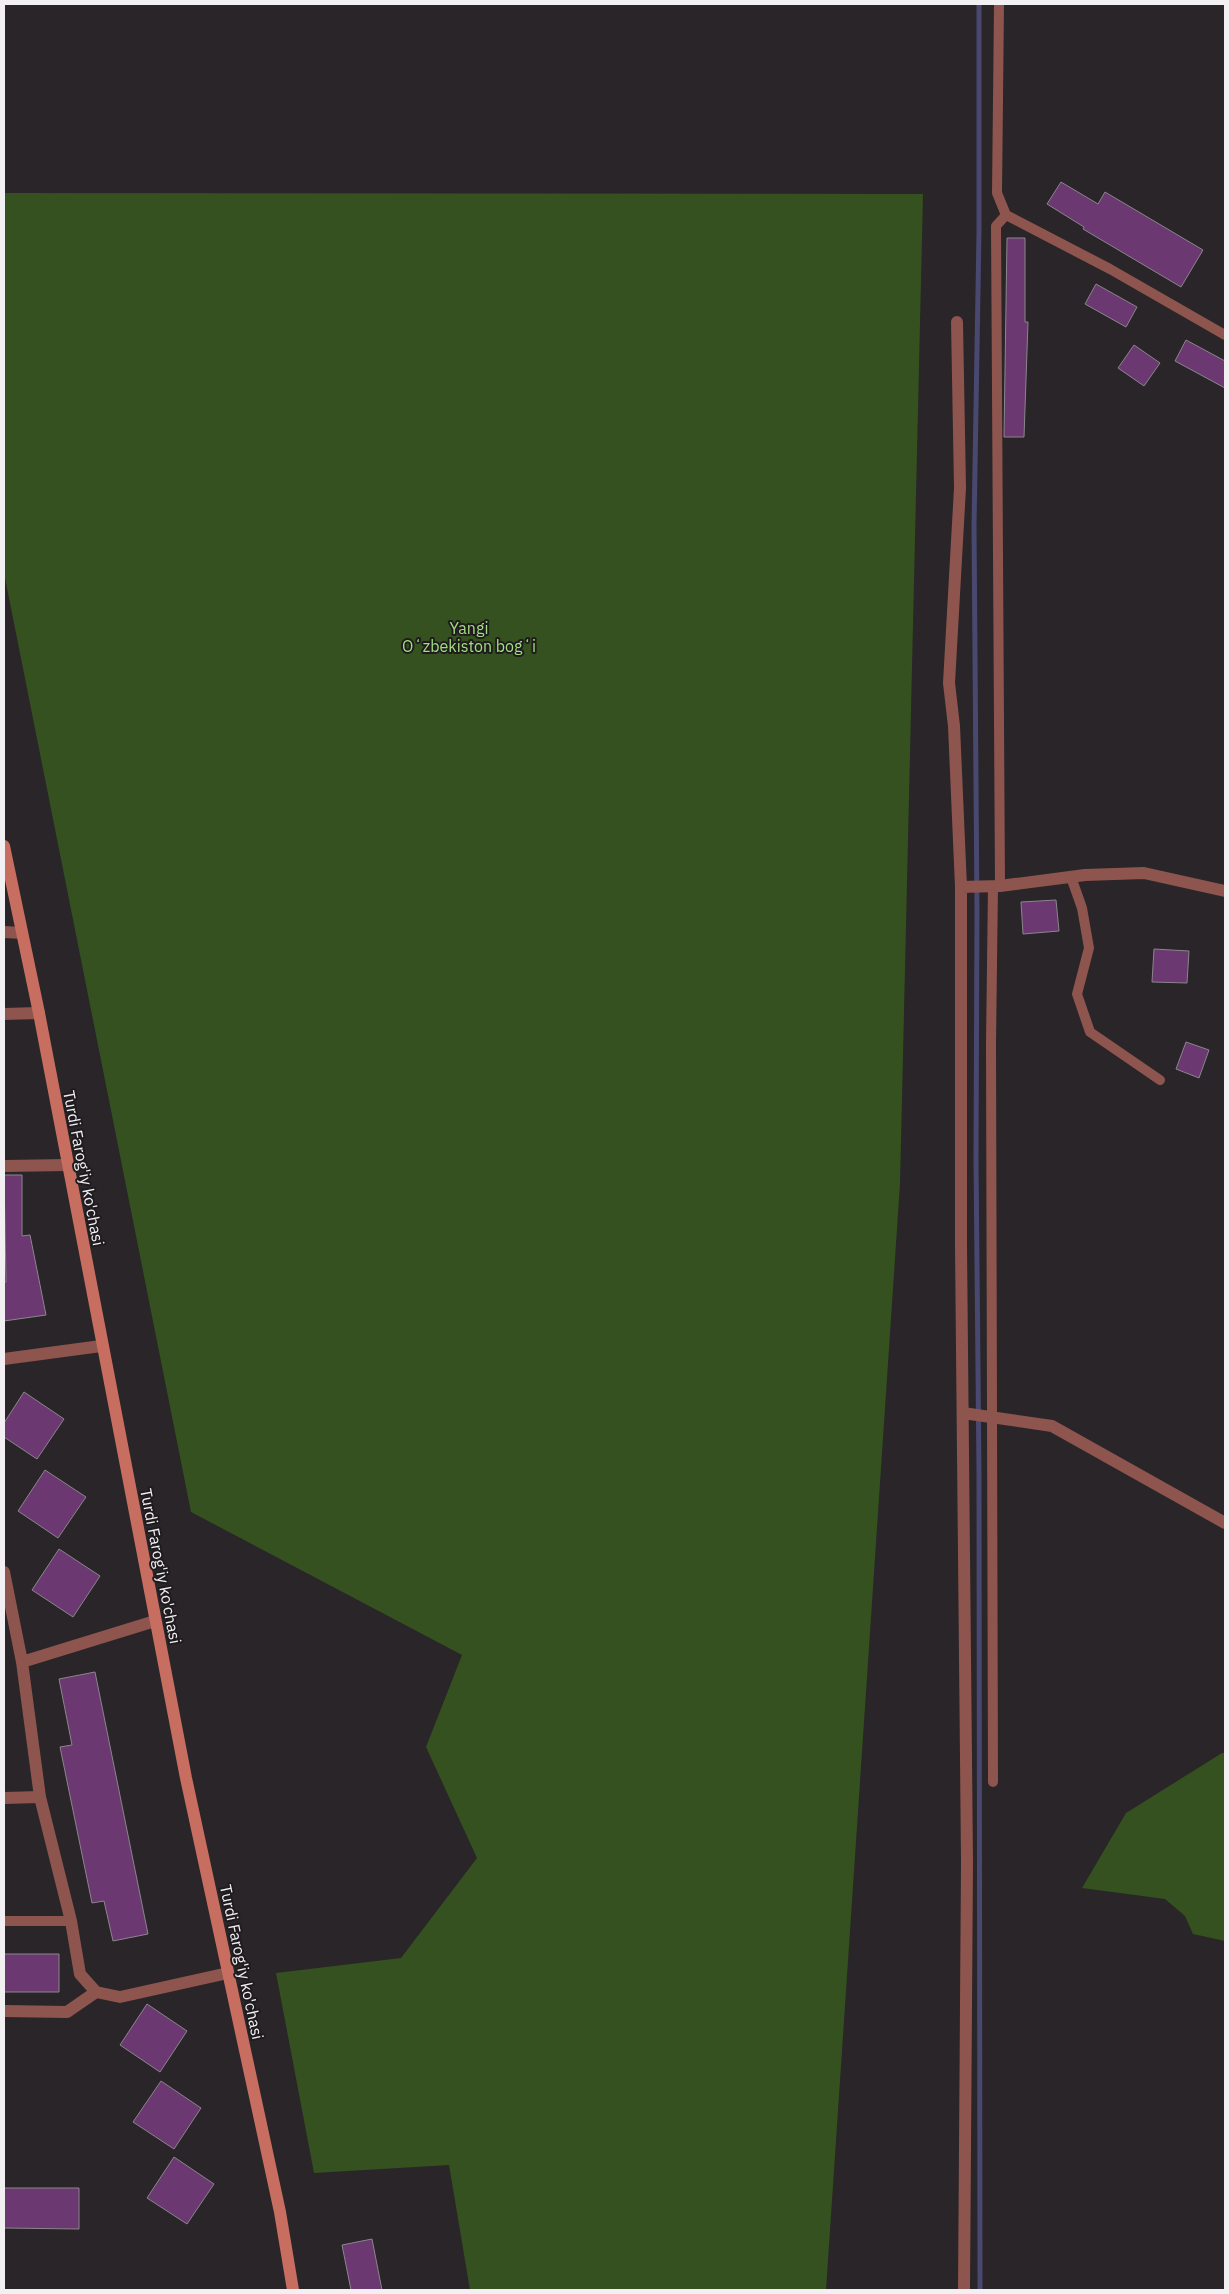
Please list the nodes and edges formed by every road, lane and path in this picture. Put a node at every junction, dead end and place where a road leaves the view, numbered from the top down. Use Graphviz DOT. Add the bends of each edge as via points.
graph roads {
  1 [pos="999,4"];
  2 [pos="1006,214"];
  3 [pos="957,322"];
  4 [pos="1225,335"];
  5 [pos="4,846"];
  6 [pos="1071,877"];
  7 [pos="994,886"];
  8 [pos="961,887"];
  9 [pos="1225,891"];
  10 [pos="4,932"];
  11 [pos="22,933"];
  12 [pos="4,1014"];
  13 [pos="39,1014"];
  14 [pos="1160,1080"];
  15 [pos="67,1165"];
  16 [pos="4,1166"];
  17 [pos="101,1346"];
  18 [pos="4,1359"];
  19 [pos="978,1415"];
  20 [pos="1225,1524"];
  21 [pos="4,1572"];
  22 [pos="155,1621"];
  23 [pos="9,1626"];
  24 [pos="22,1662"];
  25 [pos="993,1782"];
  26 [pos="40,1797"];
  27 [pos="4,1798"];
  28 [pos="4,1921"];
  29 [pos="71,1921"];
  30 [pos="228,1973"];
  31 [pos="96,1992"];
  32 [pos="4,2012"];
  33 [pos="293,2290"];
  34 [pos="964,2290"];
  1 -- 2 [label="lane" via="997,193"];
  2 -- 4 [label="lane"];
  2 -- 7 [label="lane" via="996,226"];
  3 -- 8 [label="street" via="960,488 949,683"];
  5 -- 11 [label="main road, Turdi Farog'iy ko'chasi"];
  6 -- 7 [label="street"];
  6 -- 9 [label="street" via="1144,873"];
  6 -- 14 [label="lane" via="1082,908 1089,948 1077,994 1090,1032"];
  7 -- 8 [label="street"];
  7 -- 19 [label="lane"];
  8 -- 19 [label="street" via="961,1247"];
  10 -- 11 [label="street"];
  11 -- 13 [label="main road, Turdi Farog'iy ko'chasi"];
  12 -- 13 [label="street"];
  13 -- 15 [label="main road, Turdi Farog'iy ko'chasi"];
  15 -- 16 [label="street"];
  15 -- 17 [label="main road, Turdi Farog'iy ko'chasi"];
  17 -- 18 [label="street"];
  17 -- 22 [label="main road, Turdi Farog'iy ko'chasi"];
  19 -- 20 [label="street" via="1052,1426"];
  19 -- 25 [label="lane"];
  19 -- 34 [label="street" via="967,1852"];
  21 -- 23 [label="street"];
  22 -- 24 [label="street"];
  22 -- 30 [label="main road, Turdi Farog'iy ko'chasi"];
  23 -- 24 [label="street"];
  24 -- 26 [label="street"];
  26 -- 27 [label="street"];
  26 -- 29 [label="street"];
  28 -- 29 [label="lane"];
  29 -- 31 [label="street" via="80,1974"];
  30 -- 31 [label="street" via="120,1997"];
  30 -- 33 [label="main road, Turdi Farog'iy ko'chasi" via="280,2212"];
  31 -- 32 [label="street" via="67,2012"];
}
